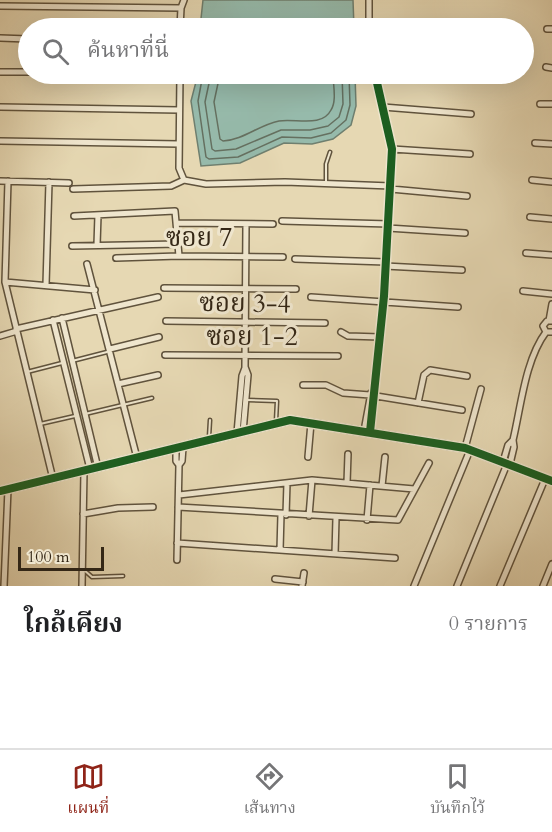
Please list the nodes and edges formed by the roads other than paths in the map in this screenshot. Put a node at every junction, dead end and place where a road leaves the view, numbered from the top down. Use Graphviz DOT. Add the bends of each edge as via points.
graph roads {
  1 [pos="184,0"];
  2 [pos="369,0"];
  3 [pos="0,6"];
  4 [pos="181,8"];
  5 [pos="180,18"];
  6 [pos="369,18"];
  7 [pos="0,38"];
  8 [pos="18,39"];
  9 [pos="0,72"];
  10 [pos="18,72"];
  11 [pos="180,84"];
  12 [pos="377,84"];
  13 [pos="540,104"];
  14 [pos="552,105"];
  15 [pos="0,106"];
  16 [pos="383,107"];
  17 [pos="179,110"];
  18 [pos="471,114"];
  19 [pos="0,141"];
  20 [pos="535,142"];
  21 [pos="179,144"];
  22 [pos="552,144"];
  23 [pos="392,149"];
  24 [pos="330,152"];
  25 [pos="470,154"];
  26 [pos="184,180"];
  27 [pos="532,180"];
  28 [pos="0,181"];
  29 [pos="8,181"];
  30 [pos="49,182"];
  31 [pos="552,182"];
  32 [pos="69,183"];
  33 [pos="326,183"];
  34 [pos="391,188"];
  35 [pos="74,189"];
  36 [pos="467,196"];
  37 [pos="98,215"];
  38 [pos="74,216"];
  39 [pos="3,217"];
  40 [pos="530,217"];
  41 [pos="552,219"];
  42 [pos="282,220"];
  43 [pos="178,223"];
  44 [pos="246,224"];
  45 [pos="273,224"];
  46 [pos="388,226"];
  47 [pos="465,232"];
  48 [pos="179,244"];
  49 [pos="72,246"];
  50 [pos="97,246"];
  51 [pos="526,253"];
  52 [pos="552,255"];
  53 [pos="179,256"];
  54 [pos="247,256"];
  55 [pos="283,257"];
  56 [pos="116,258"];
  57 [pos="295,259"];
  58 [pos="87,264"];
  59 [pos="386,264"];
  60 [pos="462,270"];
  61 [pos="4,282"];
  62 [pos="46,285"];
  63 [pos="164,288"];
  64 [pos="247,289"];
  65 [pos="296,289"];
  66 [pos="95,290"];
  67 [pos="523,291"];
  68 [pos="552,294"];
  69 [pos="158,297"];
  70 [pos="310,297"];
  71 [pos="383,301"];
  72 [pos="552,304"];
  73 [pos="458,307"];
  74 [pos="100,309"];
  75 [pos="62,318"];
  76 [pos="53,320"];
  77 [pos="166,321"];
  78 [pos="550,321"];
  79 [pos="246,322"];
  80 [pos="325,323"];
  81 [pos="17,330"];
  82 [pos="341,332"];
  83 [pos="549,332"];
  84 [pos="0,336"];
  85 [pos="159,337"];
  86 [pos="380,338"];
  87 [pos="110,350"];
  88 [pos="165,355"];
  89 [pos="245,355"];
  90 [pos="338,356"];
  91 [pos="72,361"];
  92 [pos="64,363"];
  93 [pos="245,367"];
  94 [pos="27,372"];
  95 [pos="158,375"];
  96 [pos="466,376"];
  97 [pos="118,384"];
  98 [pos="303,385"];
  99 [pos="481,388"];
  100 [pos="79,390"];
  101 [pos="71,392"];
  102 [pos="373,393"];
  103 [pos="152,398"];
  104 [pos="247,400"];
  105 [pos="418,403"];
  106 [pos="123,405"];
  107 [pos="462,410"];
  108 [pos="85,414"];
  109 [pos="77,416"];
  110 [pos="210,420"];
  111 [pos="311,423"];
  112 [pos="40,424"];
  113 [pos="276,424"];
  114 [pos="367,432"];
  115 [pos="240,433"];
  116 [pos="209,440"];
  117 [pos="179,448"];
  118 [pos="467,449"];
  119 [pos="94,451"];
  120 [pos="86,453"];
  121 [pos="348,453"];
  122 [pos="308,457"];
  123 [pos="385,457"];
  124 [pos="137,458"];
  125 [pos="429,463"];
  126 [pos="507,463"];
  127 [pos="90,469"];
  128 [pos="53,479"];
  129 [pos="312,480"];
  130 [pos="548,480"];
  131 [pos="287,483"];
  132 [pos="347,483"];
  133 [pos="369,485"];
  134 [pos="382,486"];
  135 [pos="414,489"];
  136 [pos="4,490"];
  137 [pos="178,495"];
  138 [pos="153,507"];
  139 [pos="178,507"];
  140 [pos="83,514"];
  141 [pos="283,514"];
  142 [pos="309,516"];
  143 [pos="336,518"];
  144 [pos="367,520"];
  145 [pos="177,543"];
  146 [pos="279,550"];
  147 [pos="334,554"];
  148 [pos="395,558"];
  149 [pos="2,560"];
  150 [pos="177,560"];
  151 [pos="552,564"];
  152 [pos="82,568"];
  153 [pos="304,573"];
  154 [pos="123,576"];
  155 [pos="275,579"];
  156 [pos="303,584"];
  157 [pos="4,586"];
  158 [pos="82,586"];
  159 [pos="414,586"];
  160 [pos="457,586"];
  161 [pos="500,586"];
  162 [pos="543,586"];
  1 -- 4 [label="street"];
  2 -- 6 [label="street"];
  3 -- 4 [label="street"];
  4 -- 5 [label="street"];
  7 -- 8 [label="street"];
  9 -- 10 [label="street"];
  11 -- 17 [label="street"];
  12 -- 16 [label="street"];
  13 -- 14 [label="street"];
  15 -- 17 [label="street"];
  16 -- 18 [label="street"];
  16 -- 23 [label="street"];
  17 -- 21 [label="street"];
  19 -- 21 [label="street"];
  20 -- 22 [label="street"];
  21 -- 26 [label="street" via="178,168"];
  23 -- 25 [label="street"];
  23 -- 34 [label="street"];
  24 -- 33 [label="lane"];
  26 -- 33 [label="street" via="206,184"];
  26 -- 35 [label="street" via="171,186"];
  27 -- 31 [label="street"];
  28 -- 29 [label="street"];
  29 -- 30 [label="street"];
  29 -- 39 [label="street"];
  30 -- 32 [label="street"];
  30 -- 62 [label="street"];
  33 -- 34 [label="street"];
  34 -- 36 [label="street"];
  34 -- 46 [label="street"];
  37 -- 38 [label="street"];
  37 -- 43 [label="street" via="175,211"];
  37 -- 50 [label="street"];
  39 -- 61 [label="street"];
  40 -- 41 [label="street"];
  42 -- 46 [label="street"];
  43 -- 44 [label="street"];
  43 -- 48 [label="street"];
  44 -- 45 [label="street"];
  44 -- 54 [label="street"];
  46 -- 47 [label="street"];
  46 -- 59 [label="street"];
  48 -- 50 [label="street"];
  48 -- 53 [label="street"];
  49 -- 50 [label="street"];
  51 -- 52 [label="street"];
  53 -- 54 [label="street, ซอย 7"];
  53 -- 56 [label="street, ซอย 7"];
  54 -- 55 [label="street, ซอย 7"];
  54 -- 64 [label="street"];
  57 -- 59 [label="street"];
  58 -- 66 [label="street"];
  59 -- 60 [label="street"];
  59 -- 71 [label="street"];
  61 -- 62 [label="street"];
  61 -- 81 [label="street"];
  62 -- 66 [label="street"];
  63 -- 64 [label="street"];
  64 -- 65 [label="street"];
  64 -- 79 [label="street"];
  66 -- 74 [label="street"];
  67 -- 68 [label="street"];
  69 -- 74 [label="street"];
  70 -- 71 [label="street"];
  71 -- 73 [label="street"];
  71 -- 86 [label="street"];
  72 -- 78 [label="street"];
  74 -- 75 [label="street"];
  74 -- 87 [label="street"];
  75 -- 76 [label="street"];
  75 -- 91 [label="street"];
  76 -- 81 [label="street"];
  76 -- 92 [label="street"];
  77 -- 79 [label="street, ซอย 3-4"];
  78 -- 83 [label="street" via="544,324"];
  79 -- 80 [label="street, ซอย 3-4"];
  79 -- 89 [label="street"];
  81 -- 84 [label="street"];
  81 -- 94 [label="street"];
  82 -- 86 [label="street"];
  83 -- 126 [label="street" via="537,344 531,361 513,440 508,445"];
  85 -- 87 [label="street"];
  86 -- 102 [label="street"];
  87 -- 91 [label="lane"];
  87 -- 97 [label="street"];
  88 -- 89 [label="street, ซอย 1-2"];
  89 -- 90 [label="street, ซอย 1-2"];
  89 -- 93 [label="street"];
  91 -- 100 [label="street"];
  92 -- 94 [label="lane"];
  92 -- 101 [label="street"];
  93 -- 104 [label="street"];
  93 -- 115 [label="street"];
  94 -- 112 [label="street"];
  95 -- 97 [label="street"];
  96 -- 105 [label="street" via="426,372"];
  97 -- 106 [label="street"];
  98 -- 102 [label="street" via="329,385 343,393"];
  99 -- 118 [label="street"];
  100 -- 101 [label="street"];
  100 -- 108 [label="street"];
  101 -- 109 [label="street"];
  102 -- 105 [label="street"];
  102 -- 114 [label="street"];
  103 -- 106 [label="lane"];
  104 -- 113 [label="lane" via="277,401"];
  104 -- 115 [label="street"];
  105 -- 107 [label="street"];
  106 -- 108 [label="lane"];
  106 -- 124 [label="street"];
  108 -- 119 [label="street"];
  109 -- 112 [label="lane"];
  109 -- 120 [label="street"];
  110 -- 116 [label="lane"];
  111 -- 113 [label="street" via="290,420"];
  111 -- 114 [label="street"];
  111 -- 122 [label="street"];
  112 -- 128 [label="street"];
  113 -- 115 [label="street"];
  114 -- 118 [label="street"];
  115 -- 116 [label="street"];
  116 -- 117 [label="street"];
  117 -- 124 [label="street"];
  117 -- 137 [label="street"];
  118 -- 126 [label="street"];
  118 -- 159 [label="street"];
  119 -- 120 [label="street"];
  119 -- 127 [label="street"];
  120 -- 127 [label="street"];
  121 -- 132 [label="street"];
  123 -- 134 [label="street"];
  124 -- 127 [label="street"];
  125 -- 135 [label="street"];
  126 -- 130 [label="street"];
  126 -- 160 [label="street"];
  127 -- 128 [label="street"];
  127 -- 140 [label="street"];
  128 -- 136 [label="street"];
  129 -- 131 [label="street"];
  129 -- 132 [label="street"];
  129 -- 142 [label="street"];
  130 -- 161 [label="street"];
  131 -- 137 [label="street"];
  131 -- 141 [label="street"];
  132 -- 133 [label="street"];
  133 -- 134 [label="street"];
  133 -- 144 [label="street"];
  134 -- 135 [label="street"];
  135 -- 144 [label="street" via="398,520"];
  136 -- 149 [label="street"];
  137 -- 139 [label="street"];
  138 -- 140 [label="street"];
  139 -- 141 [label="street"];
  139 -- 145 [label="street"];
  140 -- 152 [label="street"];
  141 -- 142 [label="street"];
  141 -- 146 [label="street"];
  142 -- 143 [label="street"];
  143 -- 144 [label="street"];
  143 -- 147 [label="street"];
  145 -- 146 [label="street"];
  145 -- 150 [label="street"];
  146 -- 147 [label="street"];
  147 -- 148 [label="street"];
  149 -- 157 [label="street"];
  151 -- 162 [label="street"];
  152 -- 154 [label="lane" via="92,577"];
  152 -- 158 [label="street"];
  153 -- 156 [label="street"];
  155 -- 156 [label="street"];
}
